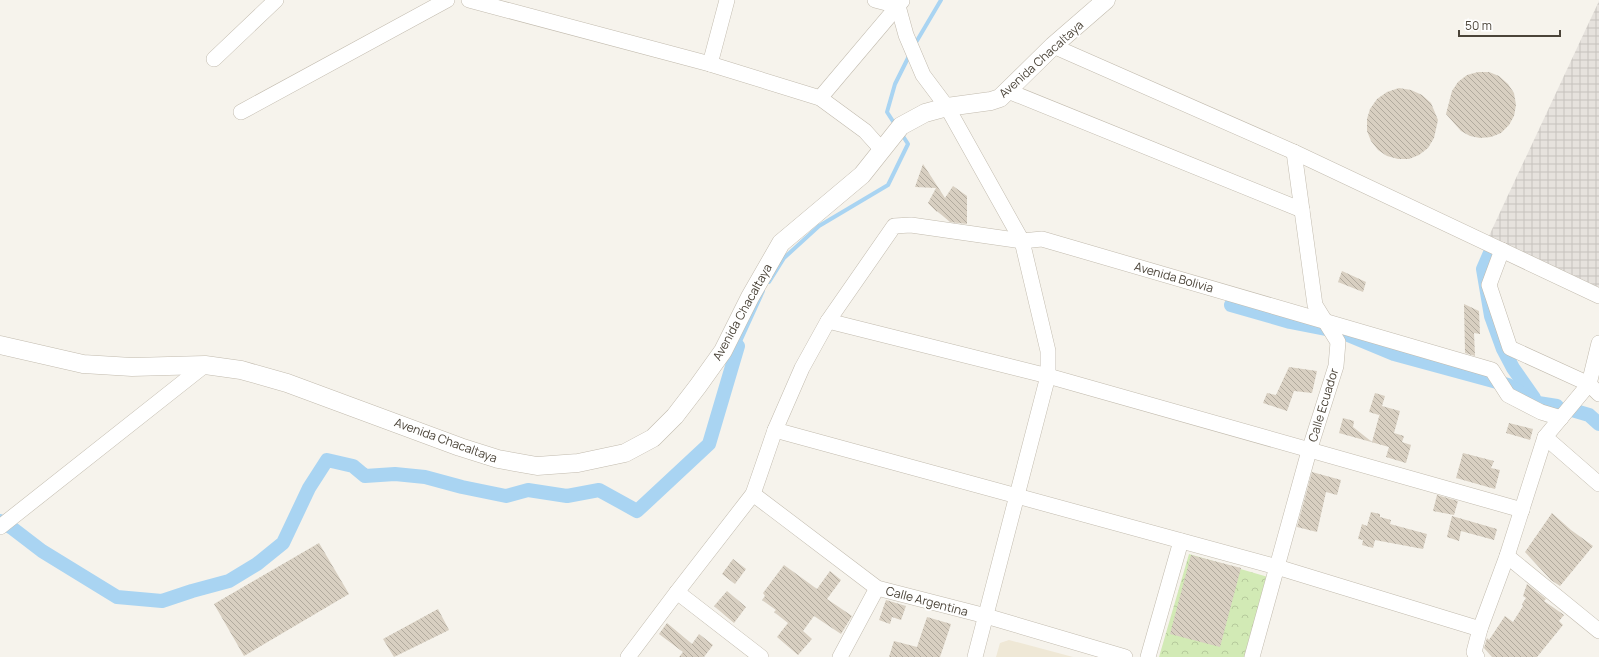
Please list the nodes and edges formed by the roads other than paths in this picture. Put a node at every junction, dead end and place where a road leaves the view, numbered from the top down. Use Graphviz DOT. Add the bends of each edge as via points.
graph roads {
  1 [pos="276,0"];
  2 [pos="447,0"];
  3 [pos="469,0"];
  4 [pos="727,0"];
  5 [pos="875,0"];
  6 [pos="1106,0"];
  7 [pos="900,3"];
  8 [pos="1053,46"];
  9 [pos="214,59"];
  10 [pos="710,64"];
  11 [pos="1008,91"];
  12 [pos="820,98"];
  13 [pos="947,107"];
  14 [pos="241,112"];
  15 [pos="882,150"];
  16 [pos="1294,152"];
  17 [pos="1302,210"];
  18 [pos="1022,241"];
  19 [pos="1502,250"];
  20 [pos="1599,296"];
  21 [pos="828,321"];
  22 [pos="1325,321"];
  23 [pos="1599,343"];
  24 [pos="0,345"];
  25 [pos="205,365"];
  26 [pos="1048,376"];
  27 [pos="1594,389"];
  28 [pos="1561,418"];
  29 [pos="775,430"];
  30 [pos="1545,437"];
  31 [pos="1309,451"];
  32 [pos="1599,484"];
  33 [pos="753,494"];
  34 [pos="1016,497"];
  35 [pos="1522,510"];
  36 [pos="0,527"];
  37 [pos="1181,541"];
  38 [pos="1507,556"];
  39 [pos="1277,567"];
  40 [pos="877,588"];
  41 [pos="676,592"];
  42 [pos="986,616"];
  43 [pos="1480,630"];
  44 [pos="1599,631"];
  45 [pos="628,657"];
  46 [pos="761,657"];
  47 [pos="840,657"];
  48 [pos="975,657"];
  49 [pos="1125,657"];
  50 [pos="1148,657"];
  51 [pos="1252,657"];
  52 [pos="1477,657"];
  1 -- 9 [label="street"];
  2 -- 14 [label="street"];
  3 -- 10 [label="street"];
  4 -- 10 [label="street"];
  5 -- 7 [label="street"];
  6 -- 8 [label="street, Avenida Chacaltaya"];
  7 -- 12 [label="street"];
  7 -- 13 [label="street" via="906,35 924,75"];
  8 -- 11 [label="street, Avenida Chacaltaya"];
  8 -- 16 [label="street"];
  10 -- 12 [label="street"];
  11 -- 13 [label="street, Avenida Chacaltaya" via="991,101"];
  11 -- 17 [label="street"];
  12 -- 15 [label="street" via="865,131"];
  13 -- 15 [label="street, Avenida Chacaltaya" via="925,113 901,126"];
  13 -- 18 [label="street"];
  15 -- 25 [label="street, Avenida Chacaltaya" via="862,175 781,243 750,296 723,351 698,386 675,416 653,438 625,453 578,463 537,466 498,459 287,383 241,370"];
  16 -- 17 [label="street, Calle Ecuador"];
  16 -- 19 [label="street"];
  17 -- 22 [label="street, Calle Ecuador" via="1315,305"];
  18 -- 21 [label="street, Avenida Bolivia" via="911,225 894,226"];
  18 -- 22 [label="street, Avenida Bolivia" via="1042,239"];
  18 -- 26 [label="street" via="1048,351"];
  19 -- 20 [label="street"];
  19 -- 27 [label="street" via="1489,285 1510,348"];
  21 -- 26 [label="street"];
  21 -- 29 [label="street" via="802,368"];
  22 -- 28 [label="street, Avenida Bolivia" via="1492,370 1508,395 1541,412"];
  22 -- 31 [label="street, Calle Ecuador" via="1338,342 1336,366"];
  23 -- 27 [label="street"];
  24 -- 25 [label="street, Avenida Chacaltaya" via="83,364 132,367"];
  25 -- 36 [label="street"];
  26 -- 31 [label="street"];
  26 -- 34 [label="street"];
  27 -- 28 [label="street"];
  28 -- 30 [label="street"];
  29 -- 33 [label="street"];
  29 -- 34 [label="street"];
  30 -- 32 [label="street"];
  30 -- 35 [label="street"];
  31 -- 35 [label="street"];
  31 -- 39 [label="street, Calle Ecuador"];
  33 -- 40 [label="street, Calle Argentina"];
  33 -- 41 [label="street"];
  34 -- 37 [label="street"];
  34 -- 42 [label="street"];
  35 -- 38 [label="street"];
  37 -- 39 [label="street"];
  37 -- 50 [label="street"];
  38 -- 43 [label="street"];
  38 -- 44 [label="street"];
  39 -- 43 [label="street"];
  39 -- 51 [label="street, Calle Ecuador"];
  40 -- 42 [label="street, Calle Argentina"];
  40 -- 47 [label="street"];
  41 -- 45 [label="street"];
  41 -- 46 [label="street"];
  42 -- 48 [label="street"];
  42 -- 49 [label="street, Calle Argentina"];
  43 -- 52 [label="street" via="1474,652"];
}
